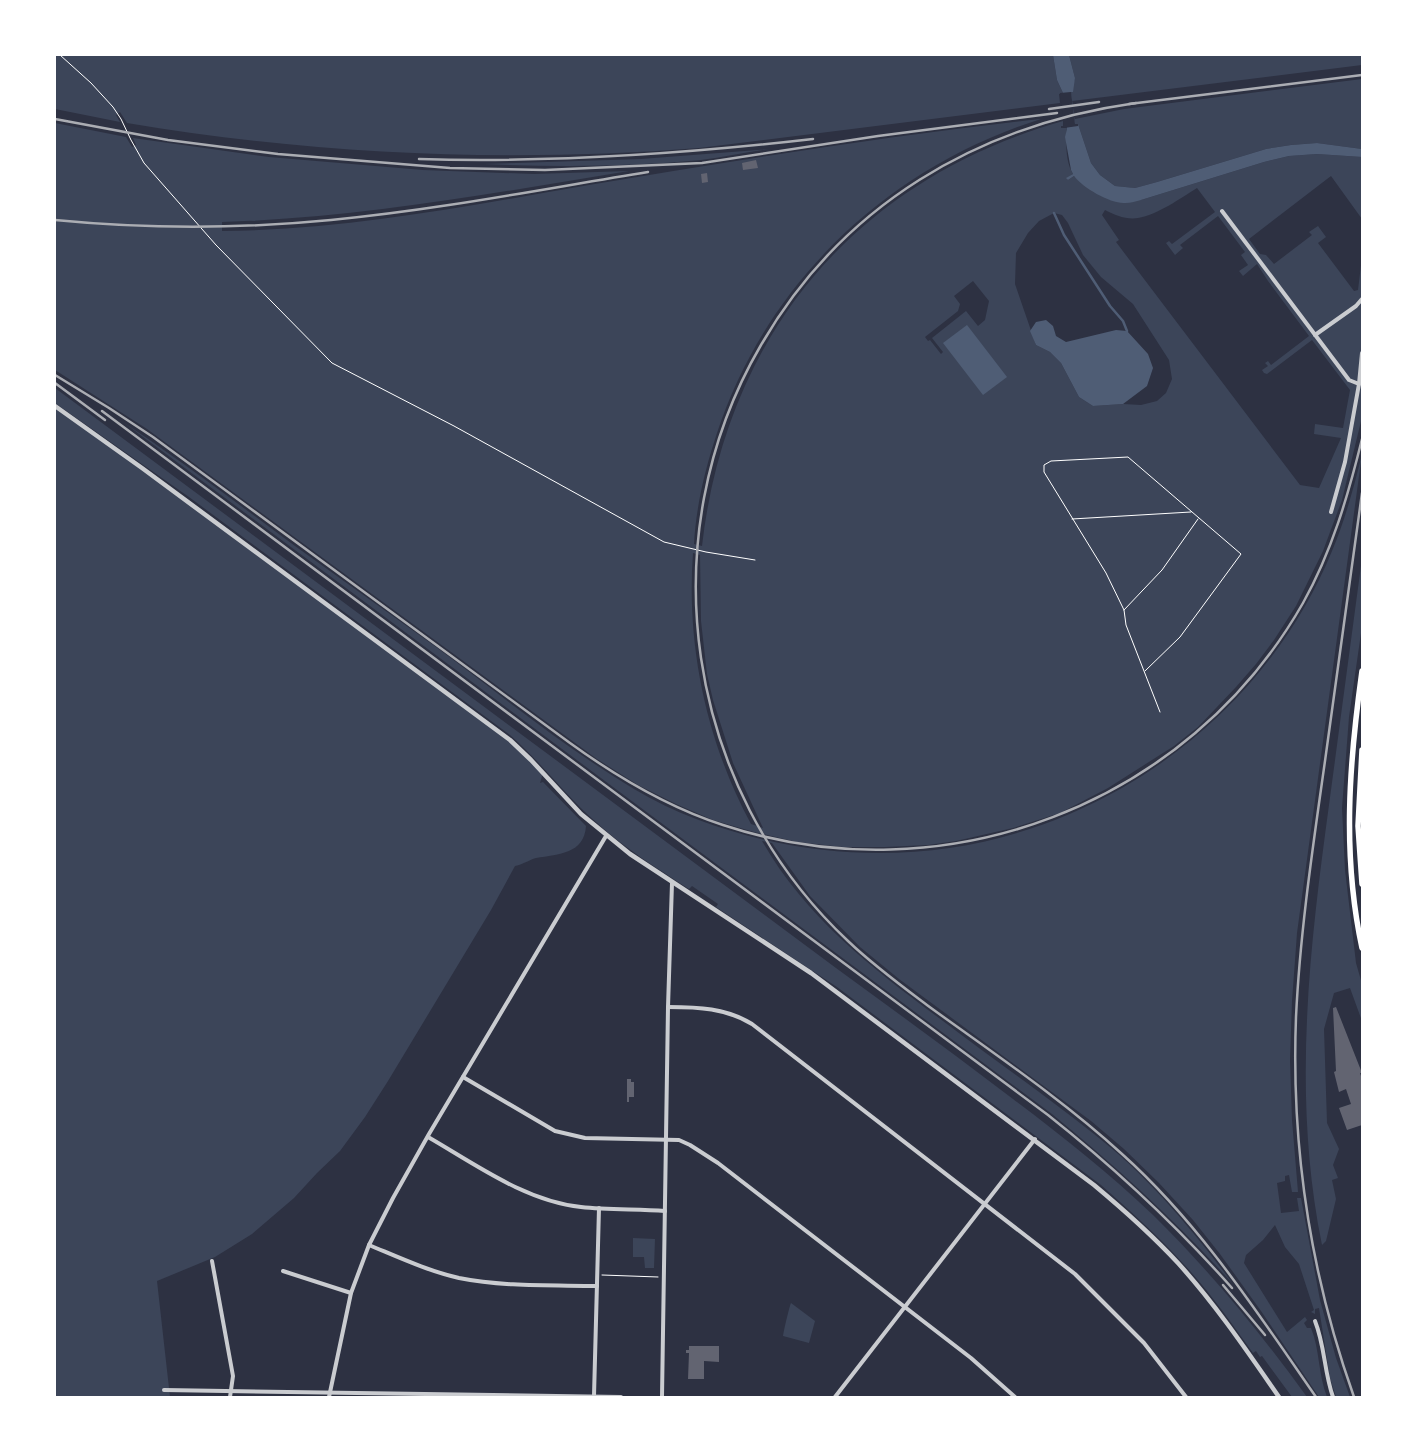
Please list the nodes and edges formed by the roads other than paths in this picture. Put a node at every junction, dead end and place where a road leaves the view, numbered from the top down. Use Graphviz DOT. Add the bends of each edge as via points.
graph roads {
  1 [pos="1222,211"];
  2 [pos="1362,299"];
  3 [pos="1315,335"];
  4 [pos="1362,353"];
  5 [pos="1358,384"];
  6 [pos="55,406"];
  7 [pos="1330,512"];
  8 [pos="1362,671"];
  9 [pos="1362,750"];
  10 [pos="606,836"];
  11 [pos="672,883"];
  12 [pos="1362,884"];
  13 [pos="1362,948"];
  14 [pos="668,1007"];
  15 [pos="463,1077"];
  16 [pos="428,1137"];
  17 [pos="666,1139"];
  18 [pos="1035,1139"];
  19 [pos="986,1204"];
  20 [pos="598,1208"];
  21 [pos="665,1211"];
  22 [pos="369,1245"];
  23 [pos="212,1261"];
  24 [pos="283,1271"];
  25 [pos="597,1286"];
  26 [pos="351,1293"];
  27 [pos="905,1308"];
  28 [pos="1315,1321"];
  29 [pos="164,1390"];
  30 [pos="231,1392"];
  31 [pos="329,1395"];
  32 [pos="594,1396"];
  33 [pos="1278,1396"];
  34 [pos="230,1397"];
  35 [pos="534,1397"];
  36 [pos="621,1397"];
  37 [pos="662,1397"];
  38 [pos="835,1397"];
  39 [pos="1015,1397"];
  40 [pos="1186,1397"];
  41 [pos="1333,1397"];
  1 -- 3 [label="street"];
  2 -- 3 [label="street"];
  3 -- 5 [label="street" via="1349,380"];
  4 -- 5 [label="street"];
  5 -- 7 [label="street" via="1345,462"];
  6 -- 10 [label="street" via="510,740"];
  8 -- 13 [label="main road" via="1351,760 1348,824 1352,888"];
  9 -- 12 [label="main road" via="1358,826"];
  10 -- 11 [label="street"];
  10 -- 15 [label="street"];
  11 -- 14 [label="street"];
  11 -- 18 [label="street" via="811,973"];
  14 -- 17 [label="street"];
  14 -- 19 [label="street" via="727,1012 746,1021"];
  15 -- 16 [label="street"];
  15 -- 17 [label="street" via="555,1131 585,1138"];
  16 -- 20 [label="street" via="538,1196 563,1204"];
  16 -- 22 [label="street"];
  17 -- 21 [label="street"];
  17 -- 27 [label="street" via="683,1141 718,1164"];
  18 -- 19 [label="street"];
  18 -- 33 [label="street" via="1094,1185 1162,1247 1225,1321"];
  19 -- 27 [label="street"];
  19 -- 40 [label="street" via="1090,1287 1144,1343"];
  20 -- 21 [label="street"];
  20 -- 25 [label="street"];
  21 -- 37 [label="street"];
  22 -- 25 [label="street" via="442,1274 468,1280"];
  22 -- 26 [label="street"];
  23 -- 30 [label="street" via="233,1376"];
  24 -- 26 [label="street"];
  25 -- 32 [label="street"];
  26 -- 31 [label="street"];
  27 -- 38 [label="street"];
  27 -- 39 [label="street" via="985,1369"];
  28 -- 41 [label="street"];
  29 -- 30 [label="street"];
  30 -- 31 [label="street"];
  30 -- 34 [label="street"];
  31 -- 35 [label="street"];
  32 -- 35 [label="street"];
  32 -- 36 [label="street"];
}
